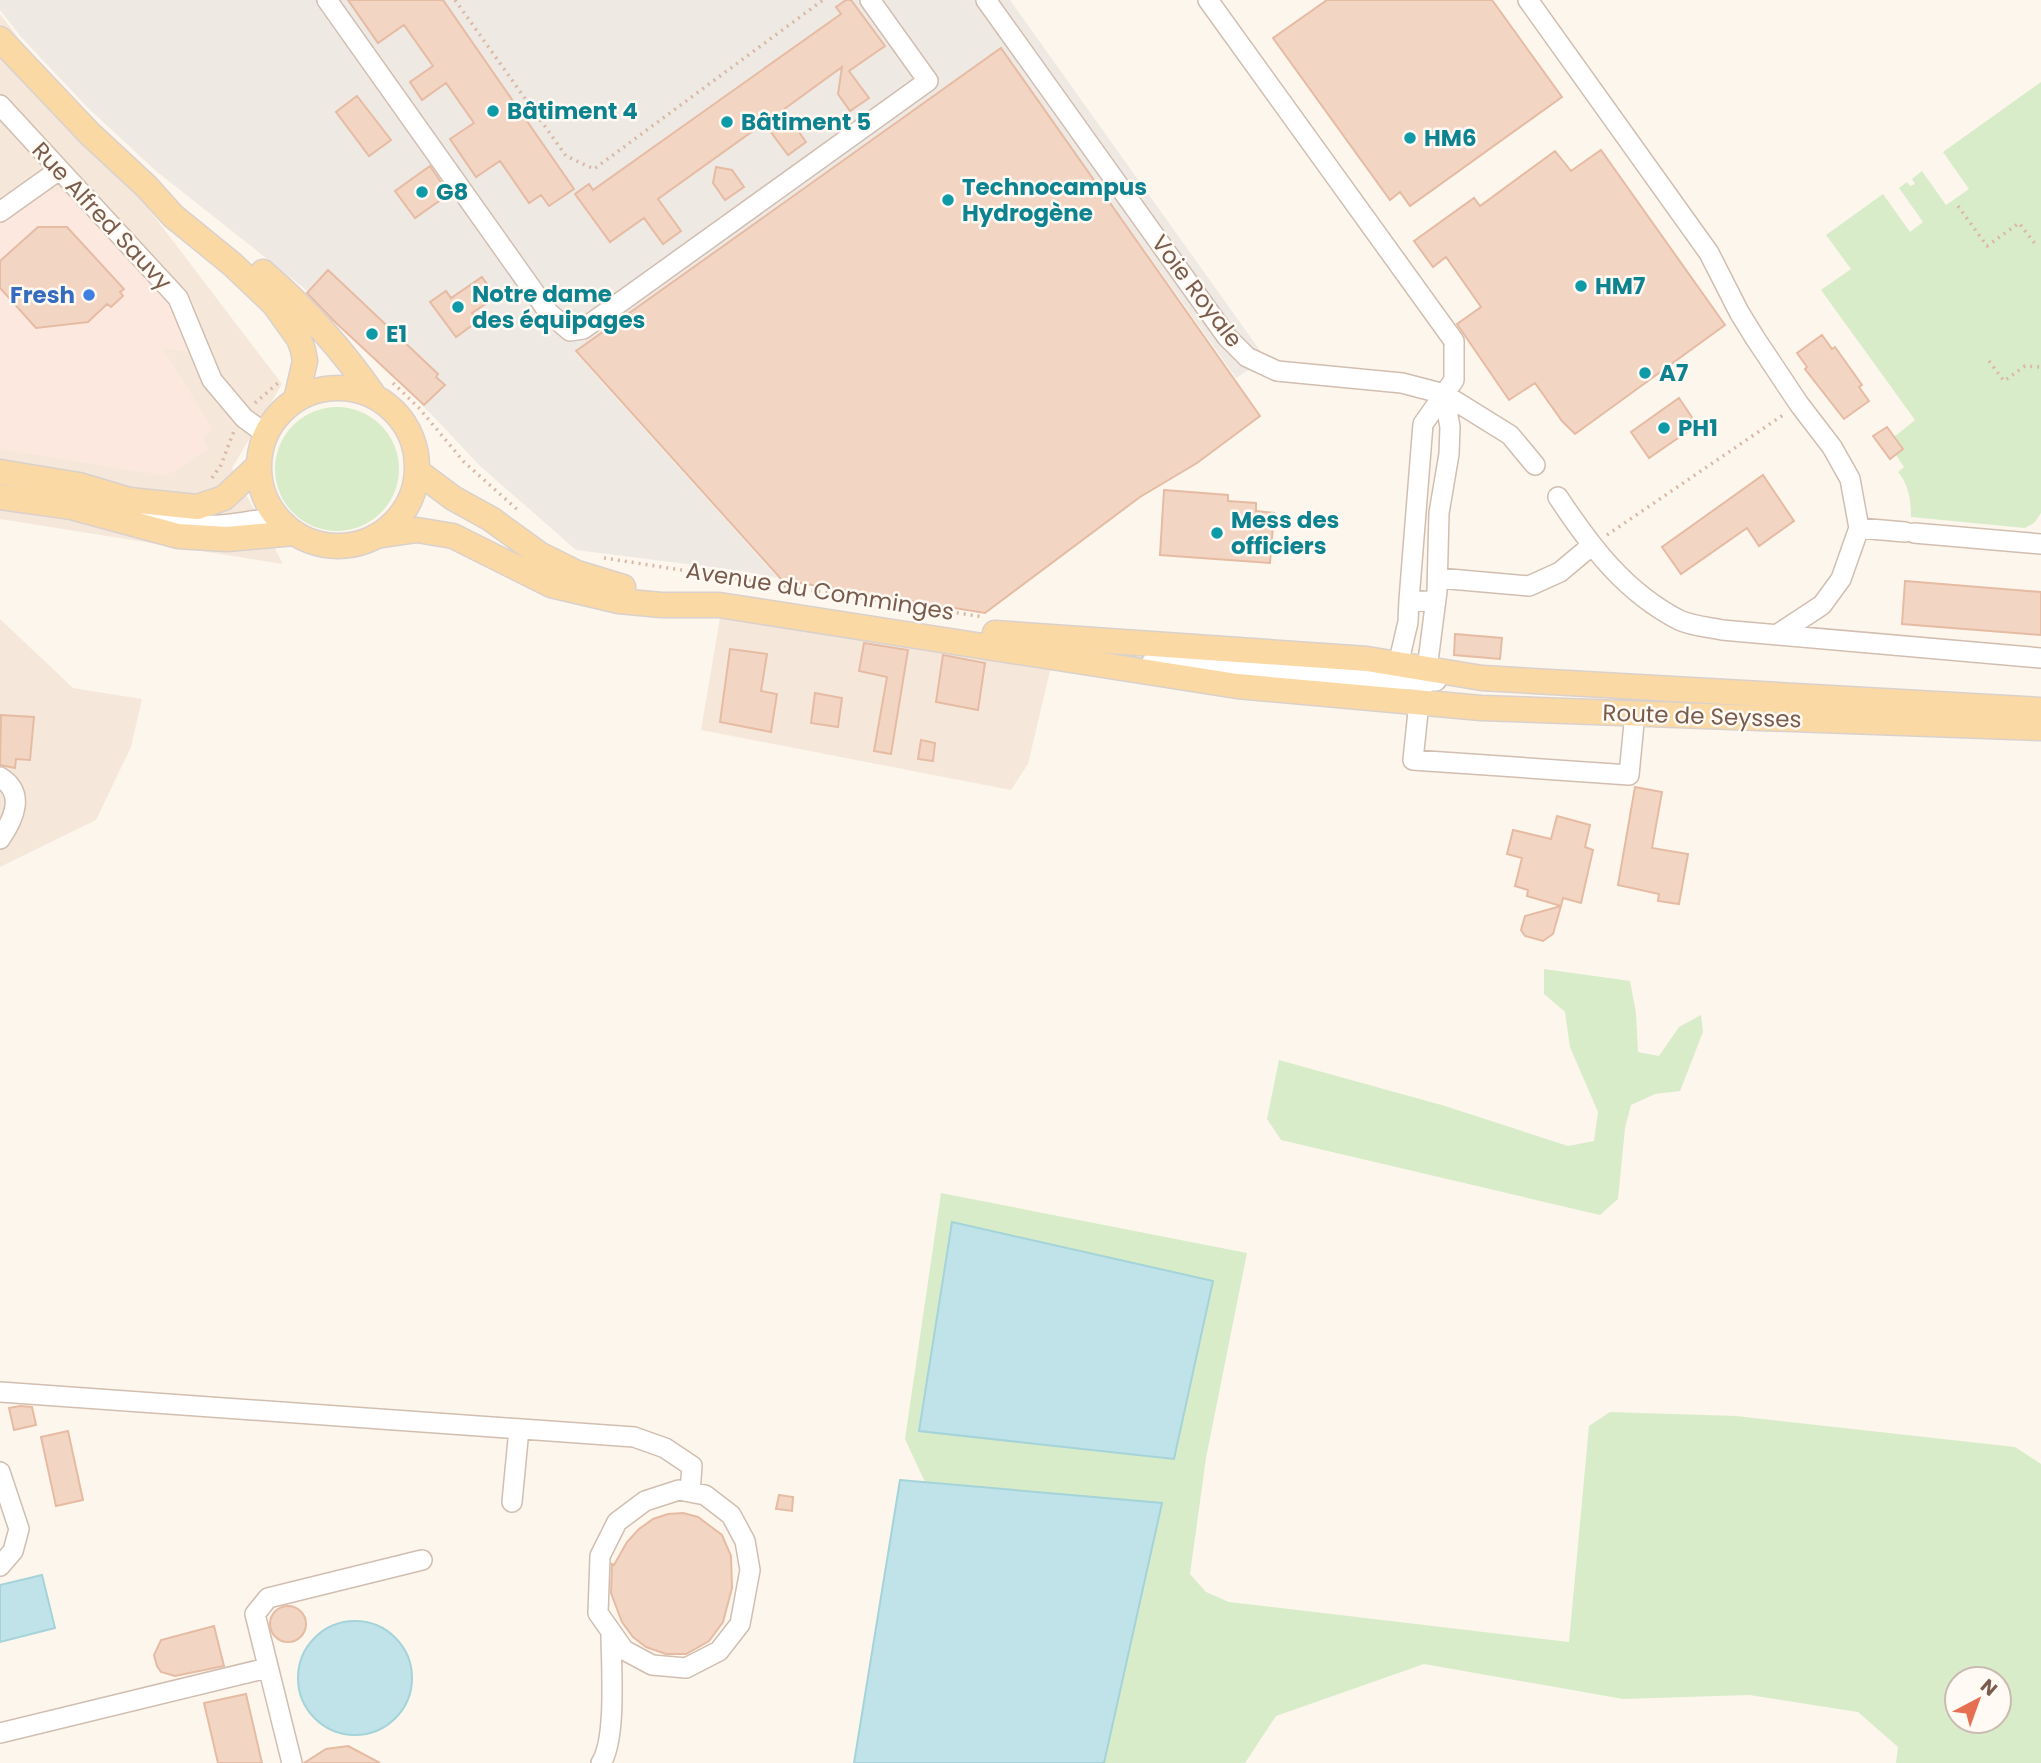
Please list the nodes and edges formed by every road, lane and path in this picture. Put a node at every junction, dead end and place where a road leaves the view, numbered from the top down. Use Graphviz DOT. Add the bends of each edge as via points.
graph roads {
  1 [pos="327,0"];
  2 [pos="455,0"];
  3 [pos="823,0"];
  4 [pos="870,0"];
  5 [pos="986,0"];
  6 [pos="1208,0"];
  7 [pos="1528,0"];
  8 [pos="0,39"];
  9 [pos="0,105"];
  10 [pos="59,170"];
  11 [pos="147,187"];
  12 [pos="1958,206"];
  13 [pos="0,212"];
  14 [pos="2036,245"];
  15 [pos="1989,361"];
  16 [pos="2041,367"];
  17 [pos="284,376"];
  18 [pos="382,388"];
  19 [pos="1444,394"];
  20 [pos="296,400"];
  21 [pos="1799,404"];
  22 [pos="244,418"];
  23 [pos="266,434"];
  24 [pos="1535,465"];
  25 [pos="258,466"];
  26 [pos="417,471"];
  27 [pos="0,472"];
  28 [pos="212,479"];
  29 [pos="0,497"];
  30 [pos="1558,498"];
  31 [pos="129,500"];
  32 [pos="527,517"];
  33 [pos="286,526"];
  34 [pos="1859,528"];
  35 [pos="376,536"];
  36 [pos="2041,544"];
  37 [pos="1591,546"];
  38 [pos="598,557"];
  39 [pos="1437,578"];
  40 [pos="1409,600"];
  41 [pos="1434,603"];
  42 [pos="995,626"];
  43 [pos="1778,634"];
  44 [pos="2041,658"];
  45 [pos="1365,678"];
  46 [pos="1415,680"];
  47 [pos="2041,710"];
  48 [pos="1635,713"];
  49 [pos="2041,728"];
  50 [pos="0,777"];
  51 [pos="0,839"];
  52 [pos="0,1392"];
  53 [pos="519,1429"];
  54 [pos="0,1472"];
  55 [pos="690,1492"];
  56 [pos="512,1502"];
  57 [pos="422,1560"];
  58 [pos="0,1566"];
  59 [pos="611,1632"];
  60 [pos="267,1668"];
  61 [pos="0,1733"];
  62 [pos="292,1763"];
  63 [pos="601,1763"];
  1 -- 4 [label="street" via="548,313 570,331 583,329 928,81"];
  2 -- 3 [label="path" via="566,156 594,169"];
  5 -- 19 [label="street, Voie Royale" via="1227,337 1247,357 1277,371 1402,383"];
  6 -- 19 [label="street" via="1454,341 1454,380"];
  7 -- 21 [label="street" via="1709,253 1739,312"];
  8 -- 11 [label="main road"];
  9 -- 10 [label="street, Rue Alfred Sauvy"];
  10 -- 13 [label="street"];
  10 -- 22 [label="street, Rue Alfred Sauvy" via="178,298 212,380"];
  11 -- 18 [label="main road" via="249,261 288,295 362,378"];
  11 -- 20 [label="main road" via="173,216 274,304 289,324 305,361"];
  12 -- 14 [label="path" via="1987,246 2019,223"];
  15 -- 16 [label="path" via="2004,381 2025,366"];
  17 -- 22 [label="path"];
  18 -- 20 [label="main road" via="335,388 310,392"];
  18 -- 26 [label="main road" via="414,445"];
  18 -- 32 [label="path" via="419,408 464,462"];
  19 -- 24 [label="street, Voie Royale" via="1510,435"];
  19 -- 39 [label="street" via="1449,454 1439,513"];
  19 -- 40 [label="street" via="1423,424"];
  20 -- 23 [label="main road"];
  21 -- 34 [label="street" via="1850,479"];
  21 -- 37 [label="path"];
  22 -- 23 [label="street, Rue Alfred Sauvy"];
  22 -- 28 [label="path"];
  23 -- 25 [label="main road"];
  25 -- 31 [label="main road" via="224,498 211,504 197,507"];
  25 -- 33 [label="main road" via="262,490"];
  26 -- 35 [label="main road" via="405,509"];
  26 -- 42 [label="main road, Avenue du Comminges" via="539,554 620,587 729,592"];
  27 -- 31 [label="main road" via="79,485"];
  29 -- 33 [label="main road" via="71,507 178,536 227,539"];
  30 -- 37 [label="street"];
  31 -- 33 [label="street" via="170,518 206,526 259,518"];
  33 -- 35 [label="main road" via="309,541 335,546"];
  34 -- 36 [label="street"];
  34 -- 43 [label="street" via="1841,579 1822,605"];
  35 -- 45 [label="main road, Avenue du Comminges" via="417,530 453,536 551,585 619,601 719,605 1237,686"];
  37 -- 39 [label="street" via="1560,572 1529,586"];
  37 -- 43 [label="street" via="1629,586 1681,621"];
  38 -- 42 [label="path, Avenue du Comminges"];
  39 -- 41 [label="street"];
  40 -- 41 [label="street"];
  40 -- 46 [label="street"];
  41 -- 46 [label="street"];
  42 -- 45 [label="main road, Avenue du Comminges"];
  43 -- 44 [label="street"];
  45 -- 46 [label="main road, Route de Seysses"];
  45 -- 46 [label="main road, Route de Seysses"];
  46 -- 47 [label="main road, Route de Seysses" via="1482,678"];
  46 -- 48 [label="main road, Route de Seysses" via="1481,708"];
  46 -- 48 [label="street" via="1413,760 1629,775"];
  48 -- 49 [label="main road, Route de Seysses"];
  50 -- 51 [label="street" via="11,785 16,811"];
  52 -- 53 [label="street"];
  53 -- 55 [label="street" via="634,1437 665,1448 692,1466"];
  53 -- 56 [label="street"];
  54 -- 58 [label="street" via="19,1529 13,1551"];
  55 -- 59 [label="street" via="679,1490 645,1501 617,1522 600,1556 598,1613"];
  55 -- 59 [label="street" via="705,1495 731,1515 745,1541 750,1570 740,1624 719,1651 686,1668 653,1665 624,1650"];
  57 -- 60 [label="street" via="268,1598 255,1614"];
  59 -- 63 [label="street" via="611,1722"];
  60 -- 61 [label="street"];
  60 -- 62 [label="street"];
}
